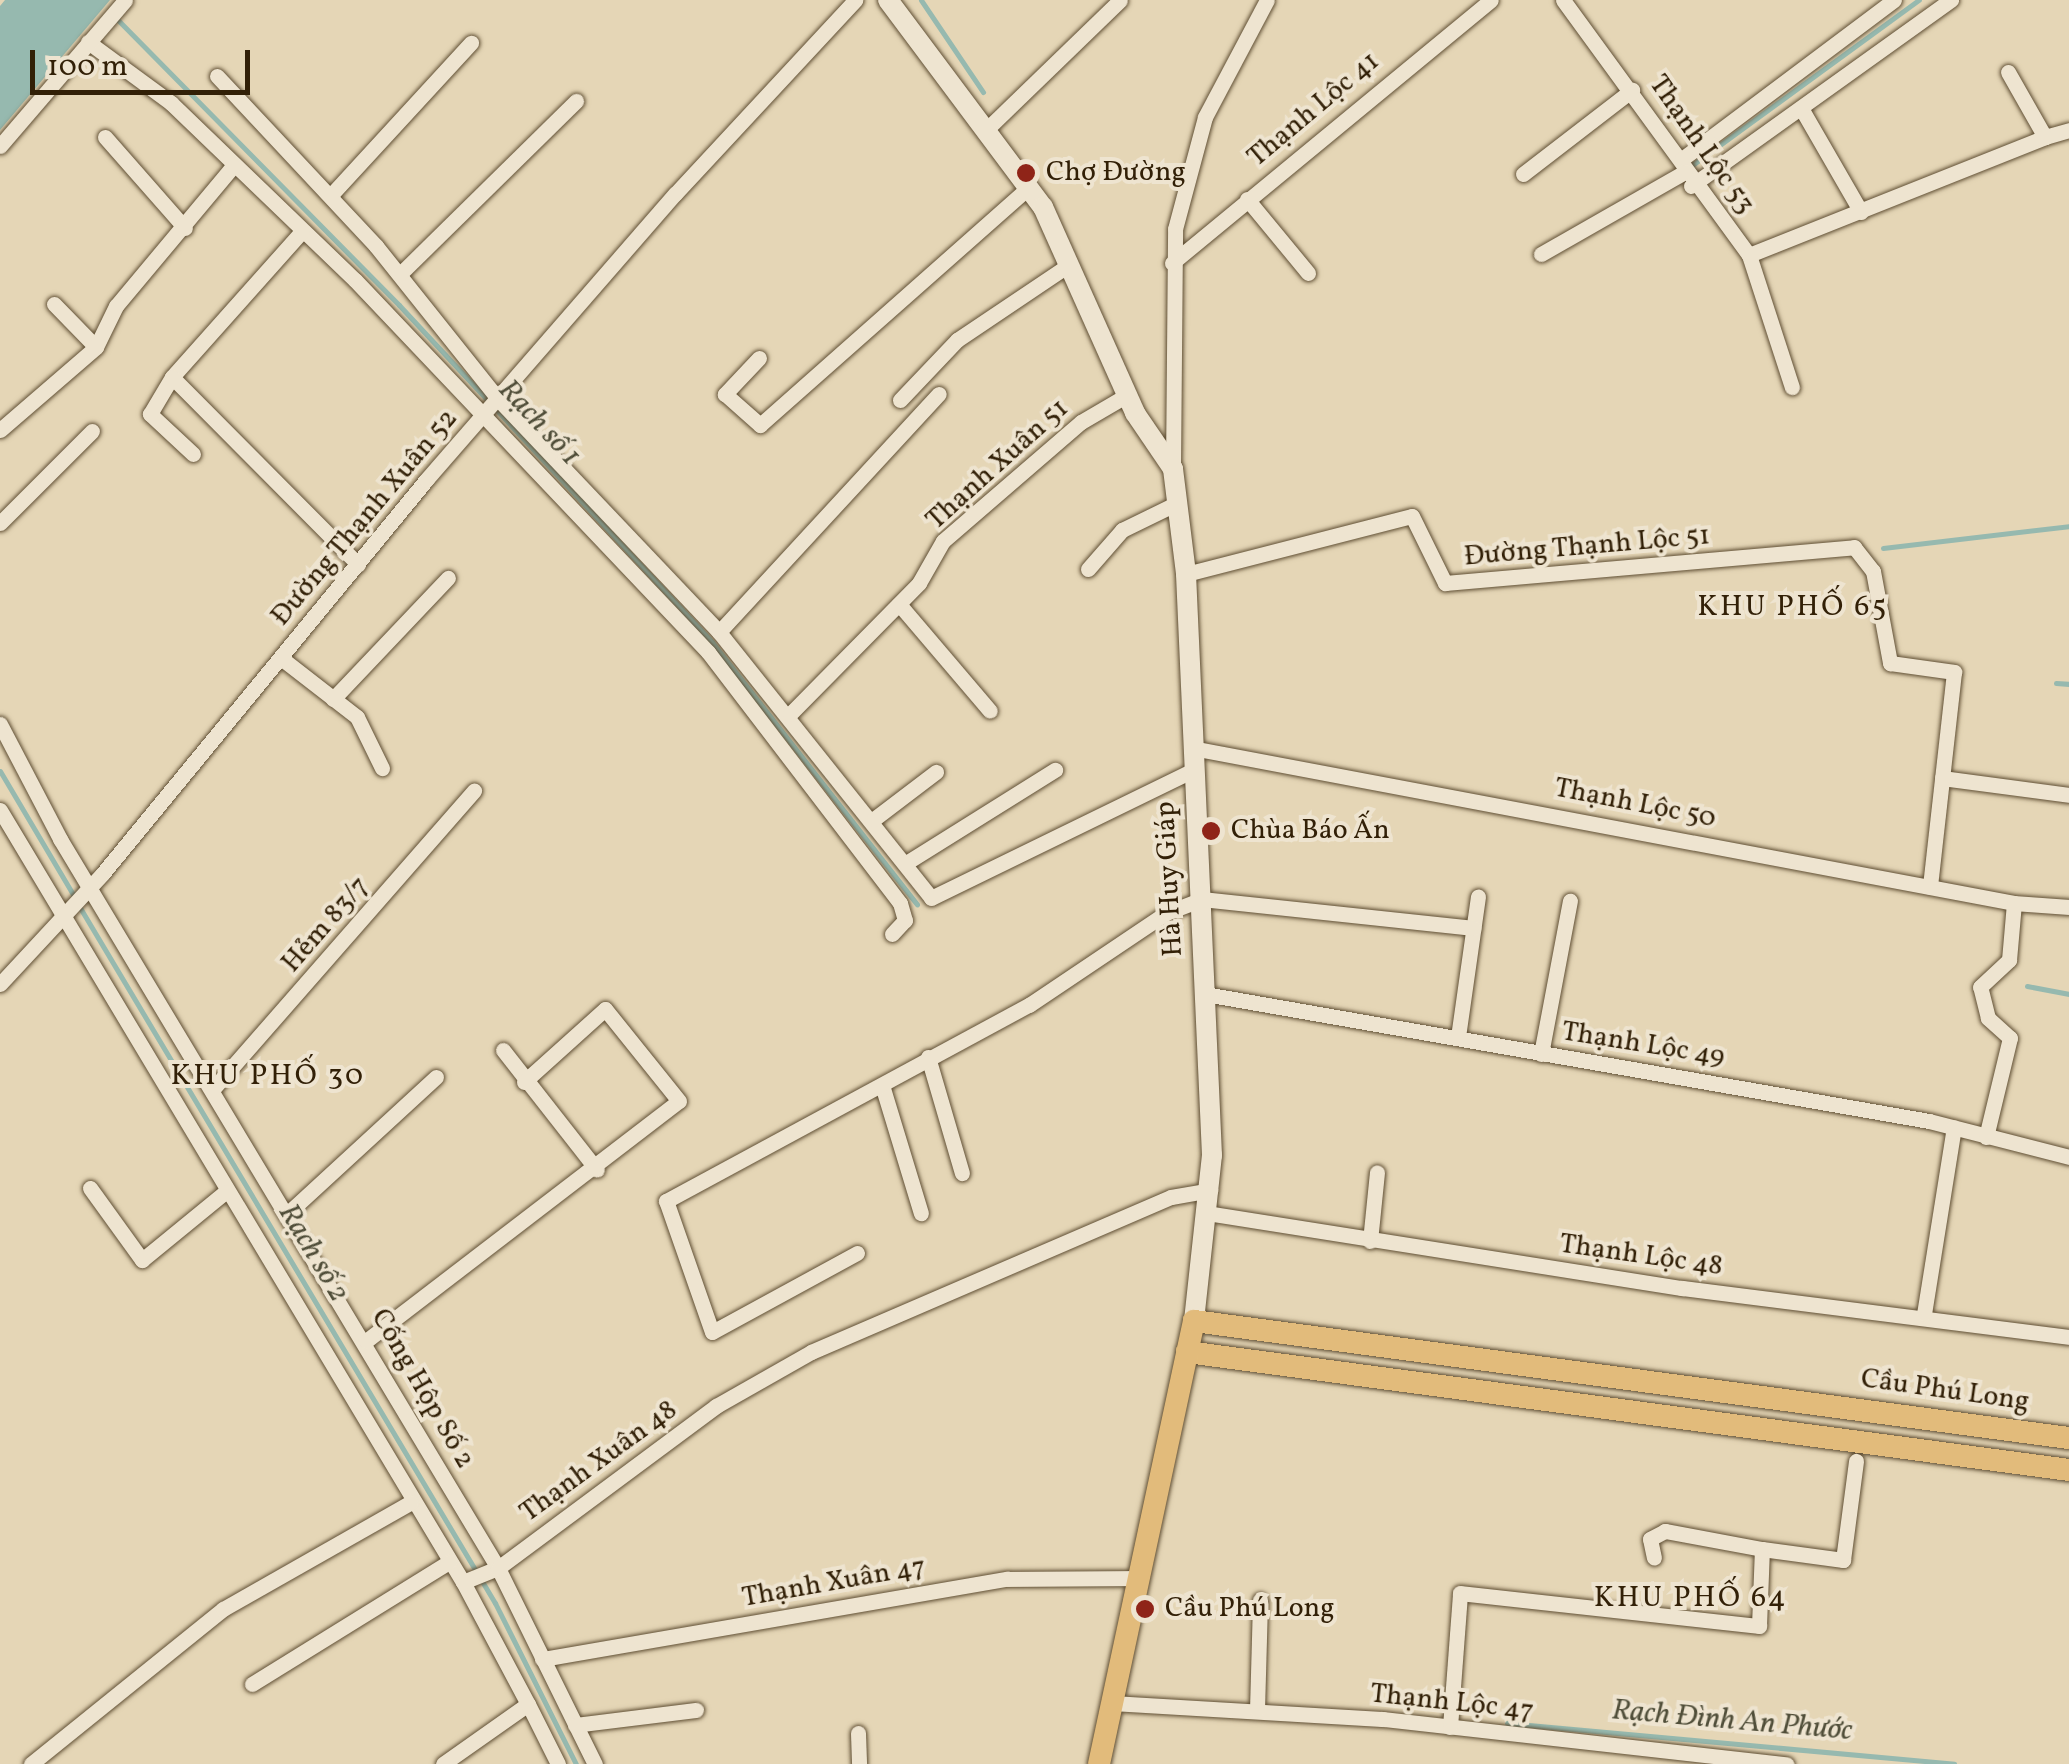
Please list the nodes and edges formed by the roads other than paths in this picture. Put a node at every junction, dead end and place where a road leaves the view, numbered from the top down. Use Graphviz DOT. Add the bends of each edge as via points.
graph roads {
  1 [pos="856,0"];
  2 [pos="888,0"];
  3 [pos="1120,0"];
  4 [pos="1268,0"];
  5 [pos="1491,0"];
  6 [pos="1563,0"];
  7 [pos="1894,0"];
  8 [pos="1951,0"];
  9 [pos="122,4"];
  10 [pos="88,42"];
  11 [pos="472,42"];
  12 [pos="2008,72"];
  13 [pos="217,76"];
  14 [pos="1632,90"];
  15 [pos="576,101"];
  16 [pos="1800,108"];
  17 [pos="988,129"];
  18 [pos="2069,130"];
  19 [pos="105,137"];
  20 [pos="2046,137"];
  21 [pos="0,146"];
  22 [pos="233,166"];
  23 [pos="1686,172"];
  24 [pos="1523,174"];
  25 [pos="1029,187"];
  26 [pos="331,196"];
  27 [pos="1247,199"];
  28 [pos="1861,212"];
  29 [pos="185,228"];
  30 [pos="302,232"];
  31 [pos="1541,254"];
  32 [pos="1749,255"];
  33 [pos="1172,263"];
  34 [pos="1070,264"];
  35 [pos="400,274"];
  36 [pos="1308,274"];
  37 [pos="54,304"];
  38 [pos="96,348"];
  39 [pos="758,358"];
  40 [pos="172,377"];
  41 [pos="1792,388"];
  42 [pos="939,394"];
  43 [pos="1127,395"];
  44 [pos="498,399"];
  45 [pos="900,400"];
  46 [pos="484,414"];
  47 [pos="0,430"];
  48 [pos="92,430"];
  49 [pos="192,454"];
  50 [pos="1172,469"];
  51 [pos="1177,502"];
  52 [pos="0,522"];
  53 [pos="358,564"];
  54 [pos="1088,568"];
  55 [pos="1186,574"];
  56 [pos="448,578"];
  57 [pos="899,604"];
  58 [pos="719,632"];
  59 [pos="281,658"];
  60 [pos="334,699"];
  61 [pos="990,710"];
  62 [pos="790,714"];
  63 [pos="0,724"];
  64 [pos="1192,748"];
  65 [pos="382,768"];
  66 [pos="1055,770"];
  67 [pos="1194,770"];
  68 [pos="936,772"];
  69 [pos="1942,778"];
  70 [pos="474,790"];
  71 [pos="2069,795"];
  72 [pos="0,810"];
  73 [pos="874,819"];
  74 [pos="906,863"];
  75 [pos="92,886"];
  76 [pos="1930,887"];
  77 [pos="1478,896"];
  78 [pos="1202,899"];
  79 [pos="1570,901"];
  80 [pos="2014,904"];
  81 [pos="2069,907"];
  82 [pos="64,916"];
  83 [pos="1473,928"];
  84 [pos="892,934"];
  85 [pos="0,984"];
  86 [pos="1206,994"];
  87 [pos="1458,1037"];
  88 [pos="503,1050"];
  89 [pos="1541,1054"];
  90 [pos="928,1058"];
  91 [pos="436,1077"];
  92 [pos="524,1082"];
  93 [pos="882,1084"];
  94 [pos="212,1090"];
  95 [pos="1954,1127"];
  96 [pos="1986,1137"];
  97 [pos="2069,1157"];
  98 [pos="597,1170"];
  99 [pos="1376,1172"];
  100 [pos="962,1174"];
  101 [pos="90,1188"];
  102 [pos="1210,1190"];
  103 [pos="225,1192"];
  104 [pos="288,1213"];
  105 [pos="921,1213"];
  106 [pos="1207,1213"];
  107 [pos="1370,1240"];
  108 [pos="857,1252"];
  109 [pos="1924,1314"];
  110 [pos="1194,1320"];
  111 [pos="2069,1337"];
  112 [pos="366,1341"];
  113 [pos="1187,1352"];
  114 [pos="2069,1438"];
  115 [pos="1856,1461"];
  116 [pos="2069,1470"];
  117 [pos="411,1502"];
  118 [pos="1762,1549"];
  119 [pos="1654,1558"];
  120 [pos="449,1562"];
  121 [pos="498,1568"];
  122 [pos="1136,1578"];
  123 [pos="464,1582"];
  124 [pos="1260,1600"];
  125 [pos="542,1659"];
  126 [pos="252,1684"];
  127 [pos="1110,1703"];
  128 [pos="528,1704"];
  129 [pos="696,1710"];
  130 [pos="1257,1710"];
  131 [pos="576,1725"];
  132 [pos="1450,1727"];
  133 [pos="858,1733"];
  134 [pos="1767,1763"];
  135 [pos="31,1764"];
  136 [pos="443,1764"];
  137 [pos="558,1764"];
  138 [pos="595,1764"];
  139 [pos="860,1764"];
  140 [pos="1099,1764"];
  141 [pos="1786,1764"];
  1 -- 44 [label="street, Đường Thạnh Xuân 52"];
  2 -- 17 [label="street"];
  3 -- 17 [label="street"];
  4 -- 33 [label="street, Hà Huy Giáp" via="1206,118"];
  5 -- 27 [label="street, Thạnh Lộc 41"];
  6 -- 14 [label="street, Thạnh Lộc 53"];
  7 -- 23 [label="street"];
  8 -- 16 [label="street"];
  9 -- 10 [label="street"];
  10 -- 21 [label="street"];
  10 -- 22 [label="street" via="171,103"];
  11 -- 26 [label="street"];
  12 -- 20 [label="street"];
  13 -- 26 [label="street"];
  14 -- 23 [label="street, Thạnh Lộc 53"];
  14 -- 24 [label="street"];
  15 -- 35 [label="street"];
  16 -- 23 [label="street"];
  16 -- 28 [label="street"];
  17 -- 25 [label="street"];
  18 -- 20 [label="street"];
  19 -- 29 [label="street"];
  20 -- 28 [label="street"];
  22 -- 29 [label="street"];
  22 -- 30 [label="street"];
  23 -- 31 [label="street"];
  23 -- 32 [label="street, Thạnh Lộc 53"];
  25 -- 34 [label="street"];
  25 -- 39 [label="street" via="760,425 725,394"];
  26 -- 35 [label="street"];
  27 -- 33 [label="street, Thạnh Lộc 41"];
  27 -- 36 [label="street"];
  28 -- 32 [label="street"];
  29 -- 38 [label="street" via="116,306"];
  30 -- 40 [label="street"];
  30 -- 46 [label="street"];
  32 -- 41 [label="street, Thạnh Lộc 53"];
  33 -- 50 [label="street, Hà Huy Giáp"];
  34 -- 43 [label="street"];
  34 -- 45 [label="street" via="957,340"];
  35 -- 44 [label="street"];
  37 -- 38 [label="street"];
  38 -- 47 [label="street"];
  40 -- 49 [label="street" via="150,414"];
  40 -- 53 [label="street"];
  42 -- 58 [label="street"];
  43 -- 50 [label="street"];
  43 -- 57 [label="street, Thạnh Xuân 51" via="1082,422 943,541 936,562"];
  44 -- 46 [label="street, Đường Thạnh Xuân 52"];
  44 -- 58 [label="street"];
  46 -- 53 [label="street, Đường Thạnh Xuân 52"];
  46 -- 84 [label="street" via="708,652 905,912"];
  48 -- 52 [label="street"];
  50 -- 51 [label="street, Hà Huy Giáp"];
  51 -- 54 [label="street" via="1122,530"];
  51 -- 55 [label="street, Hà Huy Giáp"];
  53 -- 59 [label="street, Đường Thạnh Xuân 52"];
  55 -- 64 [label="street, Hà Huy Giáp"];
  55 -- 69 [label="street, Đường Thạnh Lộc 51" via="1412,516 1445,583 1854,547 1873,571 1890,664 1954,672"];
  56 -- 60 [label="street"];
  57 -- 61 [label="street"];
  57 -- 62 [label="street, Thạnh Xuân 51"];
  58 -- 62 [label="street"];
  59 -- 60 [label="street"];
  59 -- 75 [label="street, Đường Thạnh Xuân 52"];
  60 -- 65 [label="street" via="357,718"];
  62 -- 73 [label="street"];
  63 -- 75 [label="street, Cống Hộp Số 2"];
  64 -- 67 [label="street, Hà Huy Giáp"];
  64 -- 76 [label="street, Thạnh Lộc 50"];
  66 -- 74 [label="street"];
  67 -- 74 [label="street" via="1077,820 938,900"];
  67 -- 78 [label="street, Hà Huy Giáp"];
  68 -- 73 [label="street"];
  69 -- 71 [label="street"];
  69 -- 76 [label="street"];
  70 -- 94 [label="street, Hẻm 83/7"];
  72 -- 82 [label="street"];
  73 -- 74 [label="street"];
  75 -- 82 [label="street, Đường Thạnh Xuân 52"];
  75 -- 94 [label="street, Cống Hộp Số 2"];
  76 -- 80 [label="street, Thạnh Lộc 50"];
  77 -- 83 [label="street"];
  78 -- 83 [label="street"];
  78 -- 86 [label="street, Hà Huy Giáp"];
  78 -- 90 [label="street"];
  79 -- 89 [label="street"];
  80 -- 81 [label="street, Thạnh Lộc 50"];
  80 -- 96 [label="street" via="2008,960 1980,987 1988,1018 2010,1038"];
  82 -- 85 [label="street, Đường Thạnh Xuân 52"];
  82 -- 103 [label="street"];
  83 -- 87 [label="street"];
  86 -- 87 [label="street, Thạnh Lộc 49"];
  86 -- 102 [label="street, Hà Huy Giáp"];
  87 -- 89 [label="street, Thạnh Lộc 49"];
  88 -- 92 [label="street"];
  89 -- 95 [label="street, Thạnh Lộc 49"];
  90 -- 93 [label="street"];
  90 -- 100 [label="street"];
  91 -- 104 [label="street"];
  92 -- 98 [label="street"];
  92 -- 98 [label="street" via="605,1009 679,1101"];
  93 -- 105 [label="street"];
  93 -- 108 [label="street" via="666,1201 712,1332"];
  94 -- 104 [label="street, Cống Hộp Số 2"];
  95 -- 96 [label="street, Thạnh Lộc 49"];
  95 -- 109 [label="street"];
  96 -- 97 [label="street, Thạnh Lộc 49"];
  98 -- 112 [label="street"];
  99 -- 107 [label="street"];
  101 -- 103 [label="street" via="142,1260"];
  102 -- 106 [label="street, Hà Huy Giáp"];
  102 -- 121 [label="street, Thạnh Xuân 48" via="1171,1197 811,1352 716,1406"];
  103 -- 117 [label="street"];
  104 -- 112 [label="street, Cống Hộp Số 2"];
  106 -- 107 [label="street, Thạnh Lộc 48"];
  106 -- 110 [label="street, Hà Huy Giáp"];
  107 -- 109 [label="street, Thạnh Lộc 48" via="1682,1288"];
  109 -- 111 [label="street, Thạnh Lộc 48"];
  110 -- 113 [label="main road, Hà Huy Giáp"];
  110 -- 114 [label="main road, Cầu Phú Long"];
  112 -- 121 [label="street, Cống Hộp Số 2"];
  113 -- 116 [label="main road"];
  113 -- 122 [label="main road, Hà Huy Giáp"];
  115 -- 118 [label="street" via="1843,1560"];
  117 -- 120 [label="street"];
  117 -- 135 [label="street" via="223,1609"];
  118 -- 119 [label="street" via="1664,1532 1650,1540"];
  118 -- 132 [label="street" via="1758,1626 1460,1594"];
  120 -- 123 [label="street"];
  120 -- 126 [label="street"];
  121 -- 123 [label="street, Thạnh Xuân 48"];
  121 -- 125 [label="street, Cống Hộp Số 2"];
  122 -- 125 [label="street, Thạnh Xuân 47" via="1007,1578"];
  122 -- 127 [label="main road, Hà Huy Giáp"];
  123 -- 128 [label="street"];
  124 -- 130 [label="street"];
  125 -- 131 [label="street, Cống Hộp Số 2"];
  127 -- 130 [label="street, Thạnh Lộc 47"];
  127 -- 140 [label="main road, Hà Huy Giáp"];
  128 -- 136 [label="street"];
  128 -- 137 [label="street"];
  129 -- 131 [label="street"];
  130 -- 132 [label="street, Thạnh Lộc 47"];
  131 -- 138 [label="street, Cống Hộp Số 2"];
  132 -- 134 [label="street, Thạnh Lộc 47"];
  133 -- 139 [label="street"];
  134 -- 141 [label="street, Thạnh Lộc 47"];
}
